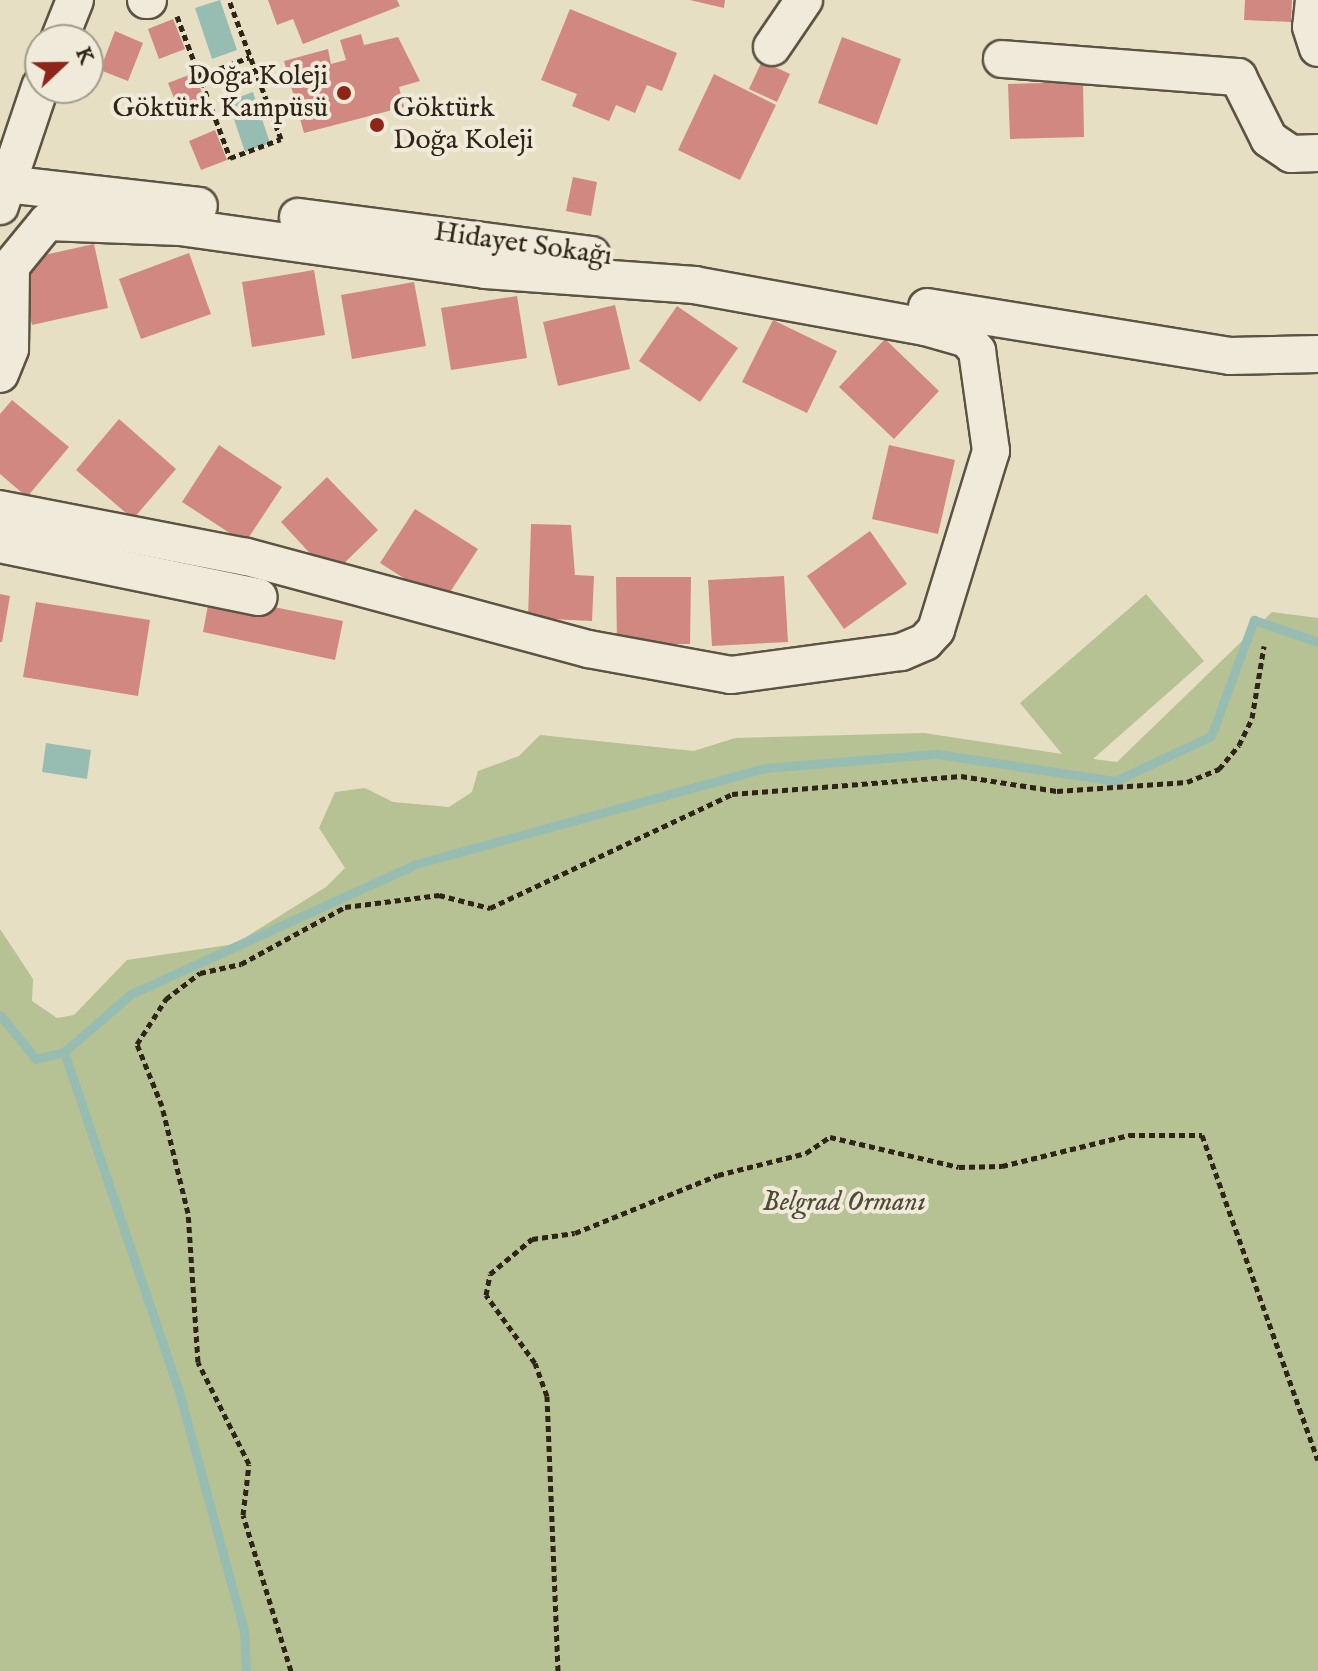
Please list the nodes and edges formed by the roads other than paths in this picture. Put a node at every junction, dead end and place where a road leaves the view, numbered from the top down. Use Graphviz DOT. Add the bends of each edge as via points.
graph roads {
  1 [pos="75,0"];
  2 [pos="804,0"];
  3 [pos="1314,0"];
  4 [pos="65,24"];
  5 [pos="772,47"];
  6 [pos="1318,48"];
  7 [pos="1002,59"];
  8 [pos="34,104"];
  9 [pos="1318,153"];
  10 [pos="3,196"];
  11 [pos="1318,354"];
  12 [pos="3,357"];
  13 [pos="0,509"];
  14 [pos="0,544"];
  15 [pos="259,597"];
  1 -- 4 [label="street"];
  2 -- 5 [label="street"];
  3 -- 6 [label="street" via="1311,27"];
  7 -- 9 [label="street" via="1238,77 1269,139 1291,154"];
  8 -- 10 [label="street"];
  10 -- 11 [label="street, Hidayet Sokağı" via="487,238 1230,356"];
  12 -- 13 [label="street" via="11,266 47,222 256,234 486,270 694,285 967,339 983,373 991,451 936,630 925,642 901,652 731,675 588,649 246,557"];
  14 -- 15 [label="street"];
}
